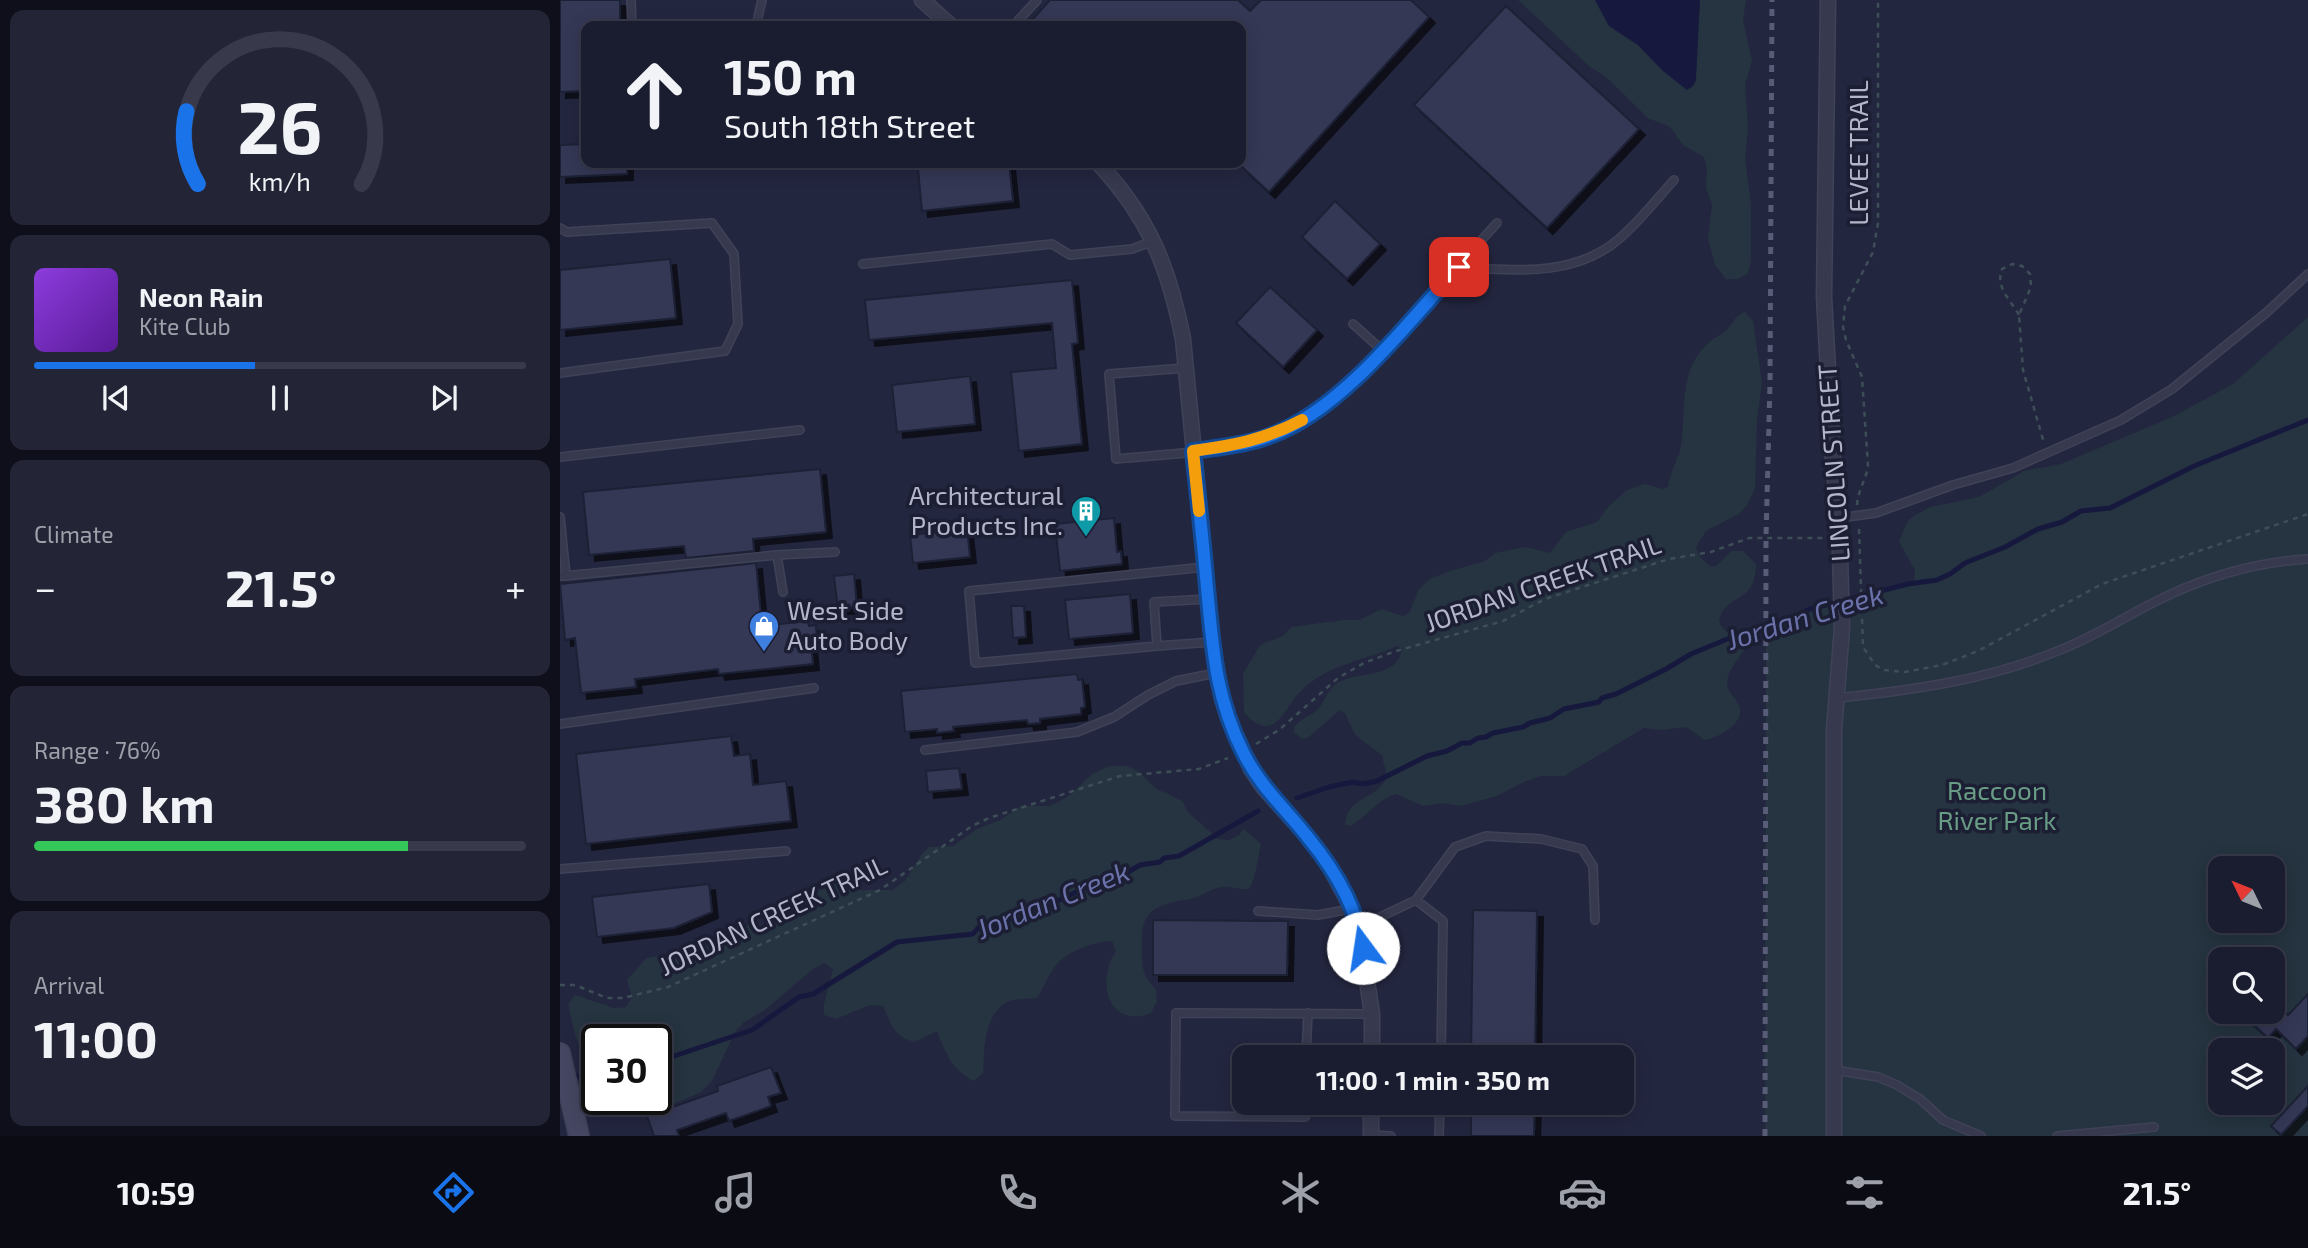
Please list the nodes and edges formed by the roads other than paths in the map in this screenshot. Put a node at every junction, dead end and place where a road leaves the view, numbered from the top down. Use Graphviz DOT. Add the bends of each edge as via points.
graph roads {
  1 [pos="631,0"];
  2 [pos="762,0"];
  3 [pos="922,0"];
  4 [pos="1037,0"];
  5 [pos="1828,0"];
  6 [pos="632,21"];
  7 [pos="757,21"];
  8 [pos="945,21"];
  9 [pos="1018,21"];
  10 [pos="1103,168"];
  11 [pos="1674,180"];
  12 [pos="1497,223"];
  13 [pos="560,228"];
  14 [pos="1153,241"];
  15 [pos="863,264"];
  16 [pos="1459,267"];
  17 [pos="2308,274"];
  18 [pos="1353,324"];
  19 [pos="1382,350"];
  20 [pos="1186,368"];
  21 [pos="560,373"];
  22 [pos="800,430"];
  23 [pos="1193,451"];
  24 [pos="560,457"];
  25 [pos="560,517"];
  26 [pos="1839,518"];
  27 [pos="835,552"];
  28 [pos="777,555"];
  29 [pos="2308,559"];
  30 [pos="1205,567"];
  31 [pos="562,576"];
  32 [pos="783,592"];
  33 [pos="1208,598"];
  34 [pos="1212,642"];
  35 [pos="1157,646"];
  36 [pos="1216,673"];
  37 [pos="814,688"];
  38 [pos="1837,698"];
  39 [pos="560,724"];
  40 [pos="925,750"];
  41 [pos="786,851"];
  42 [pos="560,869"];
  43 [pos="1416,900"];
  44 [pos="1352,909"];
  45 [pos="1258,911"];
  46 [pos="1595,919"];
  47 [pos="1359,927"];
  48 [pos="1308,1013"];
  49 [pos="1372,1014"];
  50 [pos="1307,1045"];
  51 [pos="1372,1045"];
  52 [pos="1441,1045"];
  53 [pos="560,1053"];
  54 [pos="1834,1070"];
  55 [pos="1305,1115"];
  56 [pos="1371,1115"];
  57 [pos="1440,1115"];
  58 [pos="2154,1127"];
  59 [pos="1371,1135"];
  60 [pos="579,1136"];
  61 [pos="1391,1136"];
  62 [pos="1439,1136"];
  63 [pos="1835,1136"];
  64 [pos="1981,1136"];
  65 [pos="2057,1136"];
  1 -- 6 [label="lane"];
  2 -- 7 [label="lane"];
  3 -- 8 [label="street"];
  4 -- 9 [label="lane"];
  5 -- 26 [label="street, LINCOLN STREET" via="1824,297"];
  10 -- 14 [label="street" via="1119,185"];
  11 -- 16 [label="lane" via="1618,240 1570,266 1520,270"];
  12 -- 16 [label="lane"];
  13 -- 21 [label="lane" via="566,232 712,223 734,254 738,324 725,351"];
  14 -- 15 [label="lane" via="1132,250 1070,255 1052,244"];
  14 -- 20 [label="street" via="1176,302"];
  16 -- 19 [label="lane"];
  17 -- 26 [label="lane" via="2172,389 2121,420 2013,468 1889,509"];
  18 -- 19 [label="lane"];
  19 -- 23 [label="lane" via="1329,402 1302,420 1273,435"];
  20 -- 23 [label="street"];
  20 -- 23 [label="lane" via="1109,374 1116,458"];
  22 -- 24 [label="lane"];
  23 -- 30 [label="street"];
  25 -- 31 [label="lane"];
  26 -- 38 [label="street, LINCOLN STREET" via="1842,628"];
  27 -- 28 [label="lane"];
  28 -- 31 [label="lane"];
  28 -- 32 [label="lane"];
  29 -- 38 [label="lane" via="2211,579 2018,666 1927,688"];
  30 -- 33 [label="street"];
  30 -- 35 [label="lane" via="969,591 975,663"];
  33 -- 34 [label="street"];
  33 -- 35 [label="lane" via="1154,602"];
  34 -- 35 [label="lane"];
  34 -- 36 [label="street"];
  36 -- 40 [label="lane" via="1176,681 1114,717 1077,732"];
  36 -- 44 [label="street" via="1229,720 1251,769 1327,862"];
  37 -- 39 [label="lane"];
  38 -- 54 [label="street, LINCOLN STREET"];
  41 -- 42 [label="lane"];
  43 -- 46 [label="lane" via="1455,847 1486,836 1541,839 1581,849 1587,857 1593,866"];
  43 -- 47 [label="lane"];
  43 -- 52 [label="lane" via="1444,921"];
  44 -- 45 [label="lane" via="1318,915"];
  44 -- 47 [label="street"];
  47 -- 49 [label="street"];
  48 -- 49 [label="lane"];
  48 -- 50 [label="lane"];
  48 -- 55 [label="lane" via="1177,1013 1175,1116"];
  49 -- 51 [label="street"];
  53 -- 60 [label="street"];
  54 -- 63 [label="street, LINCOLN STREET"];
  54 -- 64 [label="lane" via="1897,1085 1943,1119"];
  56 -- 59 [label="street"];
  57 -- 62 [label="lane"];
  58 -- 65 [label="lane"];
  59 -- 61 [label="lane"];
}
